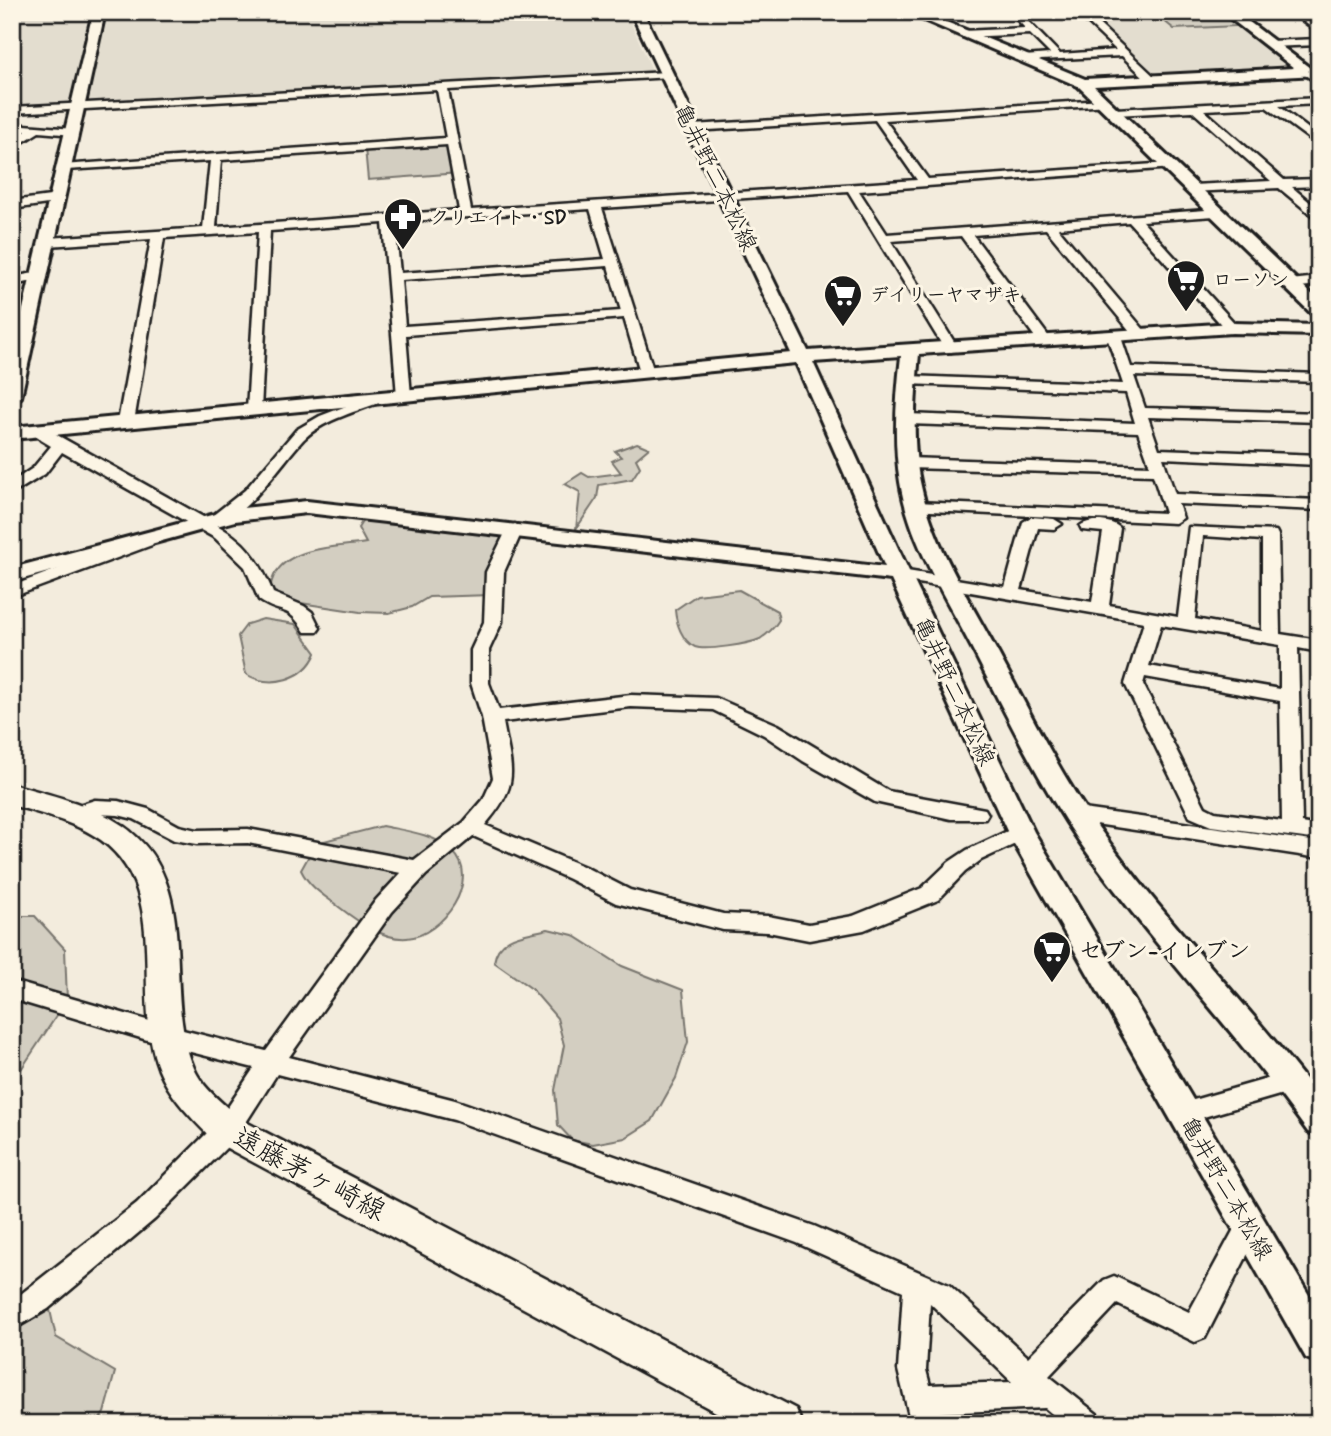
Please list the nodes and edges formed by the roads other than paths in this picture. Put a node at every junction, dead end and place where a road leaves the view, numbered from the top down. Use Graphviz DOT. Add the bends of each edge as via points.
graph roads {
  1 [pos="99,12"];
  2 [pos="637,12"];
  3 [pos="969,12"];
  4 [pos="1014,12"];
  5 [pos="1080,12"];
  6 [pos="1228,12"];
  7 [pos="1295,12"];
  8 [pos="913,13"];
  9 [pos="1319,30"];
  10 [pos="1033,31"];
  11 [pos="963,34"];
  12 [pos="1319,42"];
  13 [pos="1269,44"];
  14 [pos="1123,53"];
  15 [pos="1058,57"];
  16 [pos="1024,59"];
  17 [pos="1312,71"];
  18 [pos="667,75"];
  19 [pos="1152,79"];
  20 [pos="1319,81"];
  21 [pos="1083,83"];
  22 [pos="442,87"];
  23 [pos="1319,101"];
  24 [pos="1269,104"];
  25 [pos="79,108"];
  26 [pos="1109,108"];
  27 [pos="1195,108"];
  28 [pos="12,110"];
  29 [pos="878,117"];
  30 [pos="12,127"];
  31 [pos="38,128"];
  32 [pos="692,128"];
  33 [pos="74,132"];
  34 [pos="454,141"];
  35 [pos="1319,143"];
  36 [pos="12,146"];
  37 [pos="12,152"];
  38 [pos="27,153"];
  39 [pos="216,157"];
  40 [pos="1170,166"];
  41 [pos="66,167"];
  42 [pos="1319,182"];
  43 [pos="925,183"];
  44 [pos="1281,184"];
  45 [pos="852,188"];
  46 [pos="1193,189"];
  47 [pos="725,197"];
  48 [pos="58,199"];
  49 [pos="12,205"];
  50 [pos="595,205"];
  51 [pos="1215,212"];
  52 [pos="466,214"];
  53 [pos="1319,217"];
  54 [pos="1132,218"];
  55 [pos="389,219"];
  56 [pos="1049,225"];
  57 [pos="264,228"];
  58 [pos="209,231"];
  59 [pos="965,232"];
  60 [pos="158,234"];
  61 [pos="883,238"];
  62 [pos="48,242"];
  63 [pos="612,262"];
  64 [pos="40,276"];
  65 [pos="394,277"];
  66 [pos="12,281"];
  67 [pos="1319,281"];
  68 [pos="1290,284"];
  69 [pos="1319,312"];
  70 [pos="629,314"];
  71 [pos="1232,328"];
  72 [pos="1319,330"];
  73 [pos="398,331"];
  74 [pos="1140,334"];
  75 [pos="1045,341"];
  76 [pos="1116,341"];
  77 [pos="951,348"];
  78 [pos="910,355"];
  79 [pos="802,357"];
  80 [pos="1127,371"];
  81 [pos="647,372"];
  82 [pos="1319,378"];
  83 [pos="908,380"];
  84 [pos="1133,389"];
  85 [pos="404,396"];
  86 [pos="12,397"];
  87 [pos="378,398"];
  88 [pos="254,410"];
  89 [pos="1140,412"];
  90 [pos="1319,418"];
  91 [pos="908,419"];
  92 [pos="125,422"];
  93 [pos="1146,428"];
  94 [pos="41,430"];
  95 [pos="12,433"];
  96 [pos="60,445"];
  97 [pos="1154,453"];
  98 [pos="1319,460"];
  99 [pos="908,463"];
  100 [pos="1160,471"];
  101 [pos="12,489"];
  102 [pos="1169,499"];
  103 [pos="1319,505"];
  104 [pos="916,507"];
  105 [pos="210,521"];
  106 [pos="514,529"];
  107 [pos="167,532"];
  108 [pos="12,575"];
  109 [pos="901,575"];
  110 [pos="950,582"];
  111 [pos="12,592"];
  112 [pos="1012,593"];
  113 [pos="1100,608"];
  114 [pos="1154,617"];
  115 [pos="1186,623"];
  116 [pos="311,628"];
  117 [pos="1280,639"];
  118 [pos="1319,646"];
  119 [pos="1138,670"];
  120 [pos="1290,697"];
  121 [pos="492,717"];
  122 [pos="12,794"];
  123 [pos="978,814"];
  124 [pos="70,815"];
  125 [pos="1076,815"];
  126 [pos="471,827"];
  127 [pos="1292,829"];
  128 [pos="1021,833"];
  129 [pos="1319,833"];
  130 [pos="1319,850"];
  131 [pos="418,869"];
  132 [pos="12,990"];
  133 [pos="167,1037"];
  134 [pos="271,1063"];
  135 [pos="1291,1082"];
  136 [pos="1183,1113"];
  137 [pos="1319,1122"];
  138 [pos="227,1130"];
  139 [pos="1249,1226"];
  140 [pos="917,1283"];
  141 [pos="12,1317"];
  142 [pos="1319,1346"];
  143 [pos="1039,1386"];
  144 [pos="922,1412"];
  145 [pos="781,1424"];
  146 [pos="1087,1424"];
  1 -- 25 [label="street"];
  2 -- 18 [label="street, 亀井野二本松線"];
  3 -- 8 [label="street"];
  4 -- 10 [label="street"];
  5 -- 14 [label="street"];
  6 -- 13 [label="street"];
  7 -- 9 [label="street"];
  8 -- 11 [label="street"];
  10 -- 11 [label="street"];
  10 -- 15 [label="street"];
  11 -- 16 [label="street"];
  12 -- 13 [label="street"];
  13 -- 17 [label="street"];
  14 -- 15 [label="street"];
  14 -- 19 [label="street"];
  15 -- 16 [label="street"];
  16 -- 21 [label="street"];
  17 -- 19 [label="street"];
  17 -- 20 [label="street"];
  18 -- 22 [label="street"];
  18 -- 32 [label="street, 亀井野二本松線"];
  19 -- 21 [label="street"];
  21 -- 26 [label="street"];
  22 -- 25 [label="street"];
  22 -- 34 [label="street"];
  23 -- 24 [label="street"];
  24 -- 27 [label="street"];
  24 -- 35 [label="street"];
  25 -- 28 [label="street"];
  25 -- 33 [label="street"];
  26 -- 27 [label="street"];
  26 -- 29 [label="street"];
  26 -- 40 [label="street"];
  27 -- 44 [label="street"];
  29 -- 32 [label="street"];
  29 -- 43 [label="street"];
  30 -- 31 [label="street"];
  31 -- 33 [label="street"];
  31 -- 36 [label="street"];
  32 -- 47 [label="street, 亀井野二本松線"];
  33 -- 41 [label="street"];
  34 -- 39 [label="street"];
  34 -- 52 [label="street"];
  37 -- 38 [label="street"];
  39 -- 41 [label="street"];
  39 -- 58 [label="street"];
  40 -- 43 [label="street"];
  40 -- 46 [label="street"];
  41 -- 48 [label="street"];
  42 -- 44 [label="street"];
  43 -- 45 [label="street"];
  44 -- 46 [label="street"];
  44 -- 53 [label="street"];
  45 -- 47 [label="street"];
  45 -- 61 [label="street"];
  46 -- 51 [label="street"];
  47 -- 50 [label="street"];
  47 -- 79 [label="street, 亀井野二本松線"];
  48 -- 49 [label="street"];
  48 -- 62 [label="street"];
  50 -- 52 [label="street"];
  50 -- 63 [label="street"];
  51 -- 54 [label="street"];
  51 -- 68 [label="street"];
  52 -- 55 [label="street"];
  54 -- 56 [label="street"];
  54 -- 71 [label="street"];
  55 -- 57 [label="street"];
  55 -- 65 [label="street"];
  56 -- 59 [label="street"];
  56 -- 74 [label="street"];
  57 -- 58 [label="street"];
  57 -- 88 [label="street"];
  58 -- 60 [label="street"];
  59 -- 61 [label="street"];
  59 -- 75 [label="street"];
  60 -- 62 [label="street"];
  60 -- 92 [label="street"];
  61 -- 77 [label="street"];
  62 -- 64 [label="street"];
  63 -- 65 [label="street"];
  63 -- 70 [label="street"];
  64 -- 66 [label="street"];
  64 -- 86 [label="street"];
  65 -- 73 [label="street"];
  67 -- 68 [label="street"];
  68 -- 69 [label="street"];
  70 -- 73 [label="street"];
  70 -- 81 [label="street"];
  71 -- 72 [label="street"];
  71 -- 74 [label="street"];
  72 -- 76 [label="street"];
  73 -- 85 [label="street"];
  74 -- 76 [label="street"];
  75 -- 76 [label="street"];
  75 -- 77 [label="street"];
  76 -- 78 [label="street"];
  76 -- 80 [label="street"];
  77 -- 78 [label="street"];
  78 -- 79 [label="street"];
  78 -- 83 [label="street"];
  79 -- 81 [label="street"];
  79 -- 109 [label="street, 亀井野二本松線"];
  80 -- 82 [label="street"];
  80 -- 84 [label="street"];
  81 -- 85 [label="street"];
  83 -- 84 [label="street"];
  83 -- 91 [label="street"];
  84 -- 89 [label="street"];
  85 -- 87 [label="street"];
  87 -- 88 [label="street"];
  87 -- 105 [label="street" via="301,433 251,493"];
  88 -- 92 [label="street"];
  89 -- 90 [label="street"];
  89 -- 93 [label="street"];
  91 -- 93 [label="street"];
  91 -- 99 [label="street"];
  92 -- 94 [label="street"];
  93 -- 97 [label="street"];
  94 -- 95 [label="street"];
  94 -- 96 [label="street"];
  96 -- 101 [label="street" via="39,471"];
  96 -- 105 [label="street"];
  97 -- 98 [label="street"];
  97 -- 100 [label="street"];
  99 -- 100 [label="street"];
  99 -- 104 [label="street"];
  100 -- 102 [label="street"];
  102 -- 103 [label="street"];
  102 -- 104 [label="street" via="1175,518"];
  104 -- 110 [label="street"];
  105 -- 106 [label="street" via="307,507"];
  105 -- 107 [label="street"];
  105 -- 116 [label="street" via="253,565 265,596 298,610"];
  106 -- 109 [label="street"];
  106 -- 121 [label="street" via="495,572 494,622 480,650 480,683"];
  107 -- 108 [label="street"];
  107 -- 111 [label="street"];
  109 -- 110 [label="street"];
  109 -- 128 [label="street, 亀井野二本松線"];
  110 -- 112 [label="street"];
  110 -- 125 [label="street" via="1035,750"];
  112 -- 113 [label="street"];
  112 -- 113 [label="street" via="1031,522 1112,528"];
  113 -- 114 [label="street"];
  114 -- 115 [label="street"];
  114 -- 119 [label="street"];
  115 -- 117 [label="street"];
  115 -- 117 [label="street" via="1195,531 1270,535"];
  117 -- 118 [label="street"];
  117 -- 120 [label="street"];
  119 -- 120 [label="street"];
  119 -- 127 [label="street" via="1134,684 1197,812 1211,819"];
  120 -- 127 [label="street"];
  121 -- 123 [label="street" via="631,701 716,704 771,730 882,797"];
  121 -- 126 [label="street" via="503,778 492,803"];
  122 -- 124 [label="main road, 遠藤茅ヶ崎線"];
  124 -- 131 [label="street" via="95,807 118,808 141,814 174,833 248,836"];
  124 -- 133 [label="main road, 遠藤茅ヶ崎線" via="112,833 126,846 138,858 157,897"];
  125 -- 130 [label="street"];
  125 -- 135 [label="street" via="1105,858"];
  126 -- 128 [label="street" via="624,897 723,922 809,932 856,924 930,894 974,855"];
  126 -- 131 [label="street"];
  127 -- 129 [label="street"];
  128 -- 136 [label="street, 亀井野二本松線"];
  131 -- 134 [label="street" via="384,906"];
  132 -- 133 [label="street"];
  133 -- 134 [label="street"];
  133 -- 138 [label="main road, 遠藤茅ヶ崎線" via="188,1088"];
  134 -- 138 [label="street"];
  134 -- 140 [label="street" via="454,1110 540,1139 805,1234"];
  135 -- 136 [label="street"];
  135 -- 137 [label="street"];
  136 -- 139 [label="street, 亀井野二本松線"];
  138 -- 141 [label="street" via="146,1211"];
  138 -- 145 [label="main road, 遠藤茅ヶ崎線"];
  139 -- 142 [label="street, 亀井野二本松線"];
  139 -- 143 [label="street" via="1195,1329 1114,1289"];
  140 -- 143 [label="street" via="939,1294"];
  140 -- 144 [label="street" via="912,1370"];
  143 -- 144 [label="street"];
  143 -- 146 [label="street"];
}
